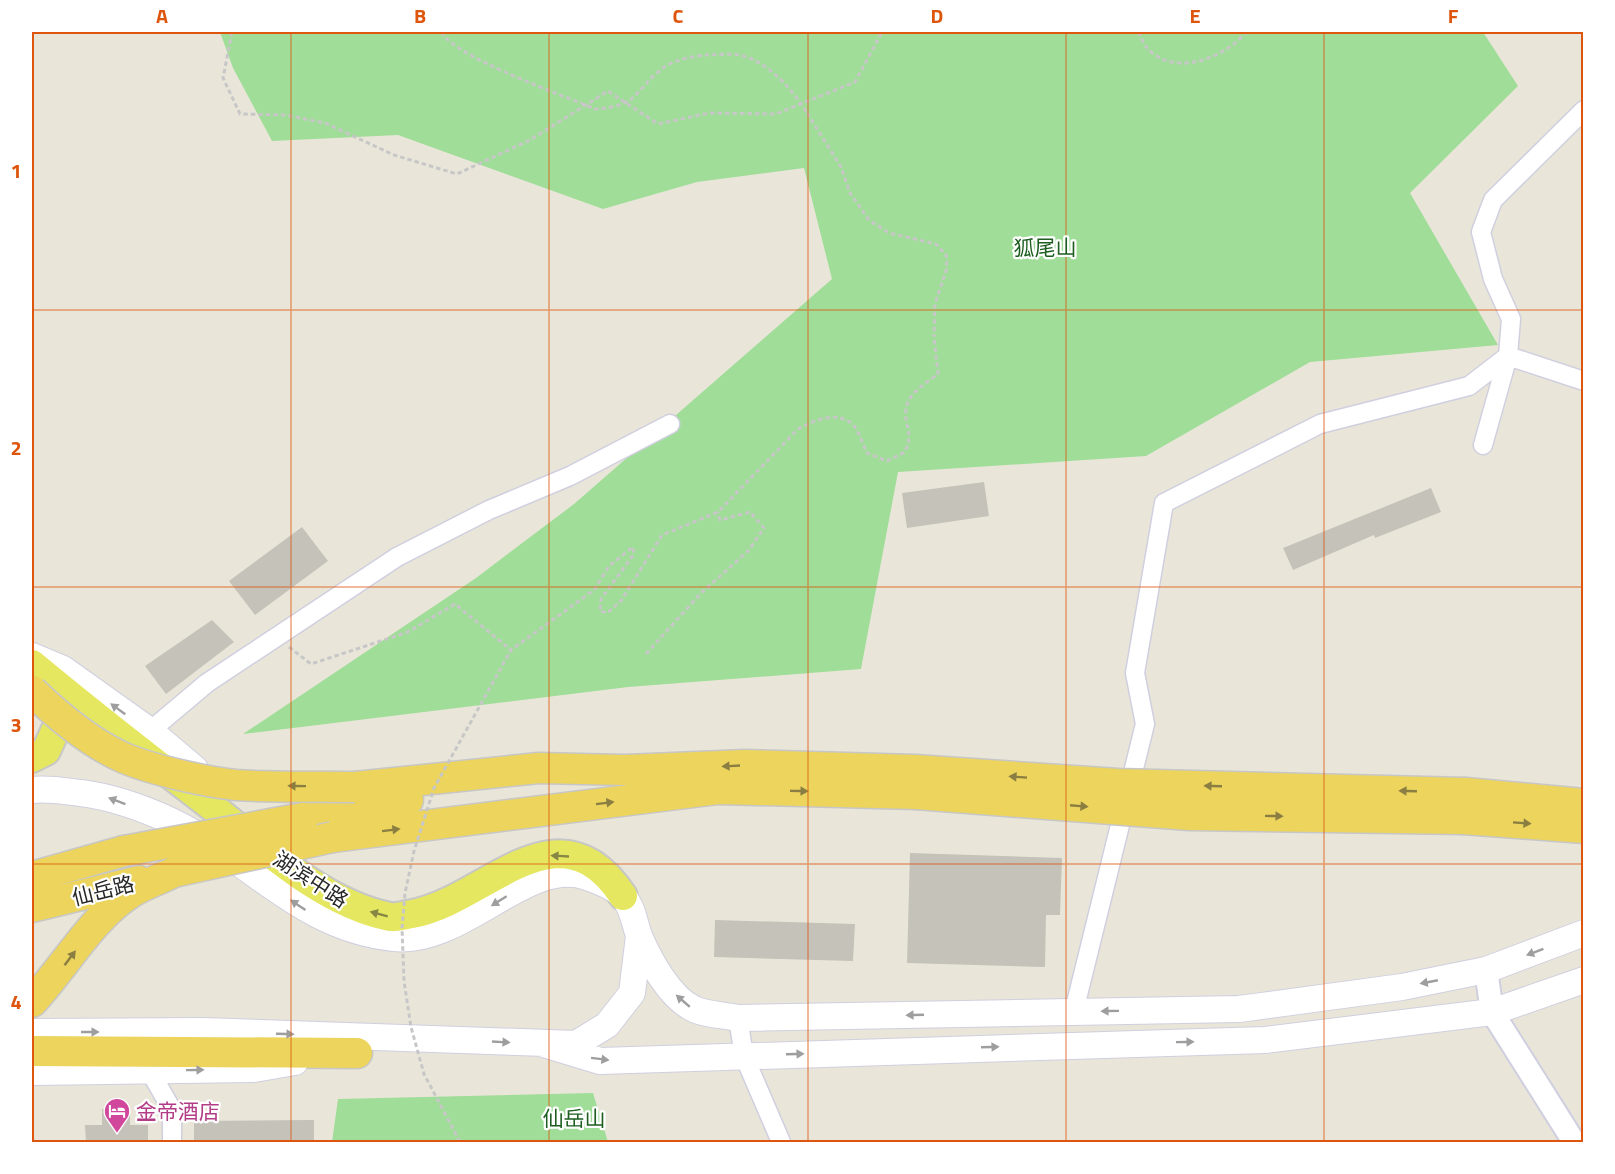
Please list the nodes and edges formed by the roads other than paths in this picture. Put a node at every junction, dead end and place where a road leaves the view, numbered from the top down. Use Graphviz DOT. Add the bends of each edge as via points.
graph roads {
  1 [pos="1584,110"];
  2 [pos="1508,356"];
  3 [pos="1584,381"];
  4 [pos="670,424"];
  5 [pos="1483,445"];
  6 [pos="32,656"];
  7 [pos="32,664"];
  8 [pos="61,688"];
  9 [pos="32,691"];
  10 [pos="150,731"];
  11 [pos="32,758"];
  12 [pos="625,770"];
  13 [pos="916,782"];
  14 [pos="32,790"];
  15 [pos="1584,804"];
  16 [pos="214,809"];
  17 [pos="1584,828"];
  18 [pos="82,861"];
  19 [pos="32,866"];
  20 [pos="174,872"];
  21 [pos="32,877"];
  22 [pos="622,896"];
  23 [pos="32,907"];
  24 [pos="1584,933"];
  25 [pos="639,936"];
  26 [pos="1486,970"];
  27 [pos="1584,980"];
  28 [pos="32,1002"];
  29 [pos="1074,1011"];
  30 [pos="1492,1012"];
  31 [pos="738,1018"];
  32 [pos="32,1032"];
  33 [pos="459,1040"];
  34 [pos="544,1044"];
  35 [pos="32,1051"];
  36 [pos="357,1053"];
  37 [pos="744,1056"];
  38 [pos="32,1072"];
  39 [pos="151,1072"];
  40 [pos="172,1143"];
  41 [pos="781,1143"];
  42 [pos="1574,1143"];
  1 -- 2 [label="street" via="1493,200 1481,232 1493,279 1511,319"];
  2 -- 3 [label="street"];
  2 -- 5 [label="street"];
  2 -- 29 [label="street" via="1469,386 1320,424 1164,503 1135,673 1145,724"];
  4 -- 10 [label="street" via="397,557 207,683"];
  10 -- 6 [label="main road, one-way" via="63,669"];
  7 -- 8 [label="main road, 湖滨中路"];
  8 -- 11 [label="main road" via="61,718 46,752"];
  8 -- 16 [label="main road, 湖滨中路"];
  12 -- 9 [label="highway, one-way, bridge" via="539,768 355,787 235,785 124,758 71,725"];
  10 -- 16 [label="main road" via="195,769"];
  13 -- 12 [label="highway, one-way" via="745,765"];
  12 -- 18 [label="highway, 仙岳路, bridge" via="452,792"];
  15 -- 13 [label="highway, one-way, bridge" via="1466,793"];
  13 -- 17 [label="highway, one-way, bridge" via="1189,815 1463,819"];
  20 -- 13 [label="highway, one-way, bridge" via="333,837 718,789"];
  22 -- 14 [label="main road, one-way" via="584,876 555,875 521,888 433,935 396,939 368,934 308,912 172,822 105,796 46,788"];
  22 -- 16 [label="main road, 湖滨中路, one-way" via="611,879 591,861 557,853 515,864 429,911 393,918 350,906"];
  18 -- 19 [label="highway"];
  18 -- 21 [label="highway, 仙岳路"];
  20 -- 23 [label="highway, 仙岳路"];
  28 -- 20 [label="highway, one-way" via="104,915 132,892"];
  22 -- 25 [label="main road" via="635,917"];
  24 -- 26 [label="main road, one-way"];
  31 -- 25 [label="main road, one-way" via="693,1009 666,985"];
  25 -- 34 [label="main road" via="632,993 607,1025 576,1044"];
  26 -- 29 [label="main road, one-way" via="1402,987 1239,1009"];
  26 -- 30 [label="street"];
  27 -- 30 [label="main road"];
  29 -- 31 [label="main road, one-way"];
  37 -- 30 [label="main road, one-way" via="1265,1040"];
  30 -- 42 [label="street"];
  31 -- 37 [label="street"];
  32 -- 33 [label="main road, one-way" via="203,1031"];
  33 -- 34 [label="main road, one-way"];
  33 -- 36 [label="main road"];
  34 -- 37 [label="main road, one-way" via="600,1061"];
  35 -- 36 [label="highway"];
  38 -- 36 [label="main road, one-way" via="254,1069"];
  37 -- 41 [label="street"];
  39 -- 40 [label="street" via="172,1110"];
}
